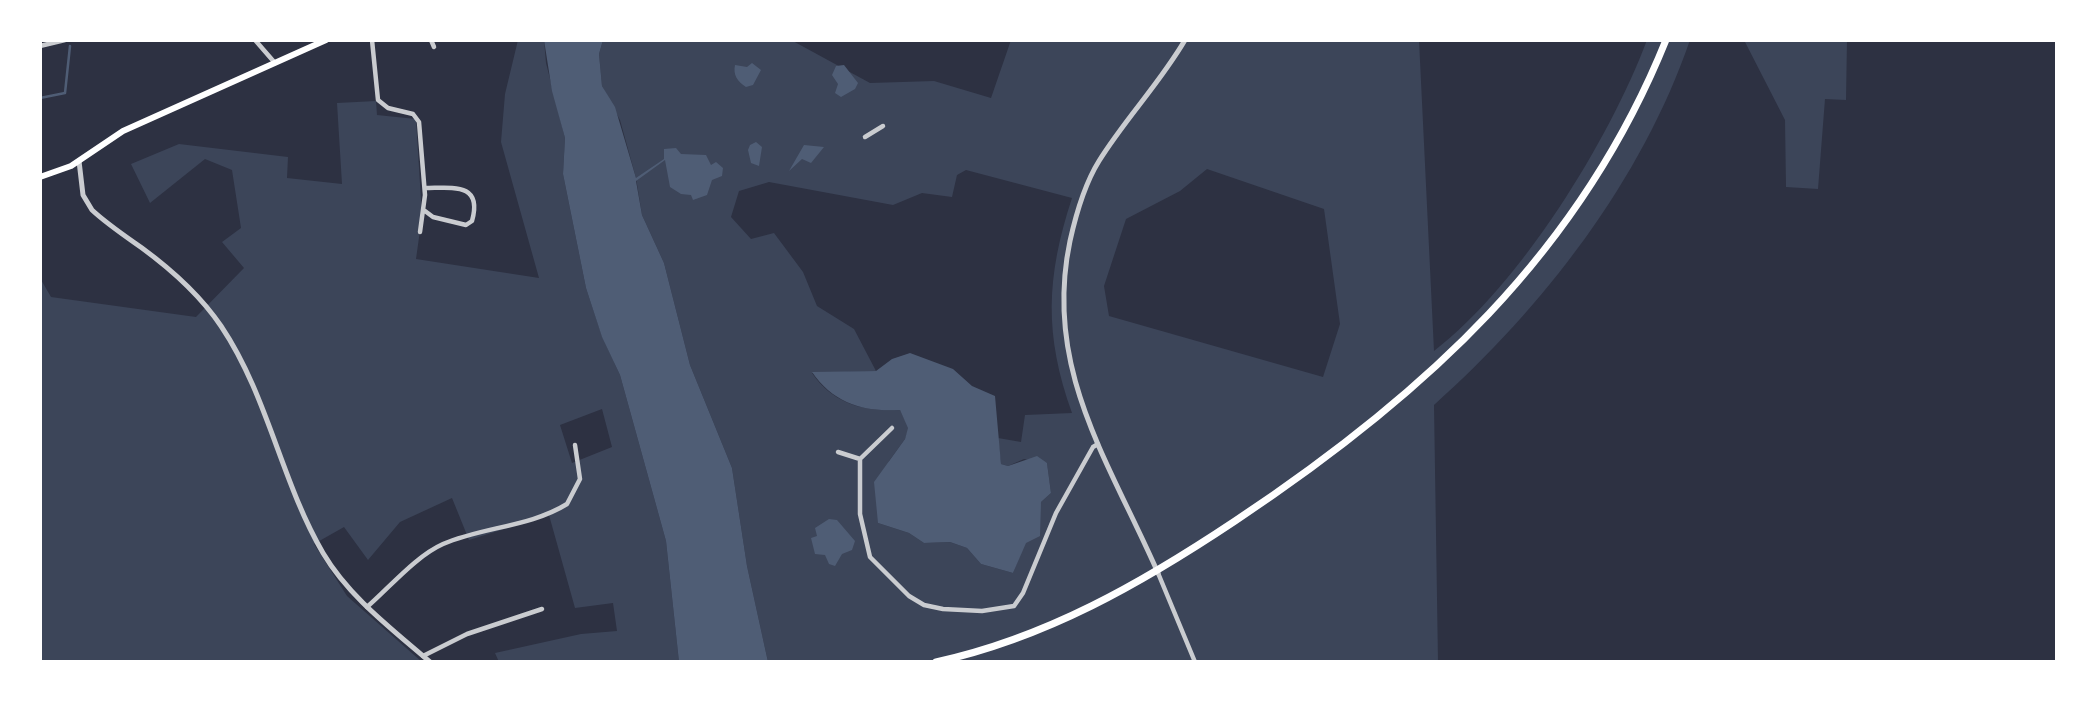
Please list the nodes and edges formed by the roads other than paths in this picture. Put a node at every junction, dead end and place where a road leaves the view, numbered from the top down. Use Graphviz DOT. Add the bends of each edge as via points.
graph roads {
  1 [pos="65,40"];
  2 [pos="255,40"];
  3 [pos="326,40"];
  4 [pos="372,40"];
  5 [pos="431,40"];
  6 [pos="1185,40"];
  7 [pos="1666,40"];
  8 [pos="40,46"];
  9 [pos="434,47"];
  10 [pos="275,63"];
  11 [pos="883,126"];
  12 [pos="865,137"];
  13 [pos="79,161"];
  14 [pos="40,177"];
  15 [pos="425,188"];
  16 [pos="425,211"];
  17 [pos="420,232"];
  18 [pos="892,428"];
  19 [pos="1098,444"];
  20 [pos="575,445"];
  21 [pos="838,452"];
  22 [pos="860,459"];
  23 [pos="1158,573"];
  24 [pos="367,607"];
  25 [pos="542,609"];
  26 [pos="423,656"];
  27 [pos="430,662"];
  28 [pos="936,662"];
  29 [pos="1195,662"];
  1 -- 8 [label="street"];
  2 -- 10 [label="street"];
  3 -- 10 [label="main road"];
  4 -- 15 [label="street" via="378,100 388,108 413,114 419,122"];
  5 -- 9 [label="street"];
  6 -- 19 [label="street" via="1098,162 1074,225 1065,277 1066,342 1076,390"];
  7 -- 23 [label="highway" via="1619,138 1569,217 1529,270 1463,343 1406,397 1335,452"];
  10 -- 13 [label="main road" via="123,131"];
  11 -- 12 [label="street"];
  13 -- 14 [label="main road"];
  13 -- 24 [label="street" via="83,195 92,210 179,278 230,340 254,385 321,550"];
  15 -- 16 [label="street"];
  15 -- 16 [label="street" via="463,190 475,203 472,221 466,225"];
  16 -- 17 [label="street"];
  18 -- 22 [label="street"];
  19 -- 22 [label="street" via="1056,513 1014,606 982,611 924,605 870,557 860,514"];
  19 -- 23 [label="street"];
  20 -- 24 [label="street" via="580,479 567,504 441,545"];
  21 -- 22 [label="street"];
  23 -- 28 [label="highway" via="1054,624"];
  23 -- 29 [label="street"];
  24 -- 26 [label="street"];
  25 -- 26 [label="street" via="467,634"];
  26 -- 27 [label="street"];
}
